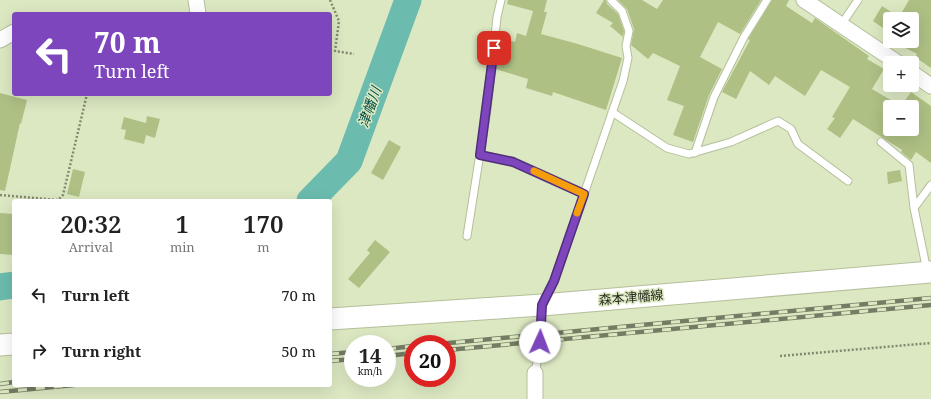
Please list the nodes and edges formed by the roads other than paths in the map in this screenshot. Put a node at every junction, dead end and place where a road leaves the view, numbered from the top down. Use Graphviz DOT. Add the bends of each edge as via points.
graph roads {
  1 [pos="196,0"];
  2 [pos="501,0"];
  3 [pos="611,0"];
  4 [pos="767,0"];
  5 [pos="804,0"];
  6 [pos="858,0"];
  7 [pos="198,12"];
  8 [pos="841,25"];
  9 [pos="12,33"];
  10 [pos="0,40"];
  11 [pos="888,56"];
  12 [pos="919,78"];
  13 [pos="931,86"];
  14 [pos="612,112"];
  15 [pos="881,142"];
  16 [pos="695,153"];
  17 [pos="480,155"];
  18 [pos="848,181"];
  19 [pos="931,185"];
  20 [pos="584,194"];
  21 [pos="914,208"];
  22 [pos="467,236"];
  23 [pos="929,273"];
  24 [pos="542,305"];
  25 [pos="332,319"];
  26 [pos="12,344"];
  27 [pos="0,345"];
  28 [pos="535,373"];
  29 [pos="536,399"];
  1 -- 7 [label="street"];
  2 -- 17 [label="lane"];
  3 -- 14 [label="lane" via="622,11 629,31 626,46 628,58"];
  4 -- 16 [label="lane" via="714,97"];
  5 -- 8 [label="street"];
  6 -- 8 [label="lane"];
  8 -- 11 [label="street"];
  9 -- 10 [label="street"];
  12 -- 13 [label="street"];
  14 -- 16 [label="lane" via="667,148"];
  14 -- 20 [label="lane"];
  15 -- 21 [label="lane" via="909,165"];
  16 -- 18 [label="lane" via="731,142 778,122 791,129 798,144"];
  17 -- 20 [label="lane" via="513,162"];
  17 -- 22 [label="lane"];
  19 -- 21 [label="lane"];
  20 -- 24 [label="lane" via="554,281"];
  21 -- 23 [label="lane"];
  23 -- 24 [label="main road, 森本津幡線"];
  24 -- 25 [label="main road, 森本津幡線"];
  24 -- 28 [label="lane"];
  26 -- 27 [label="main road"];
  28 -- 29 [label="street"];
}
